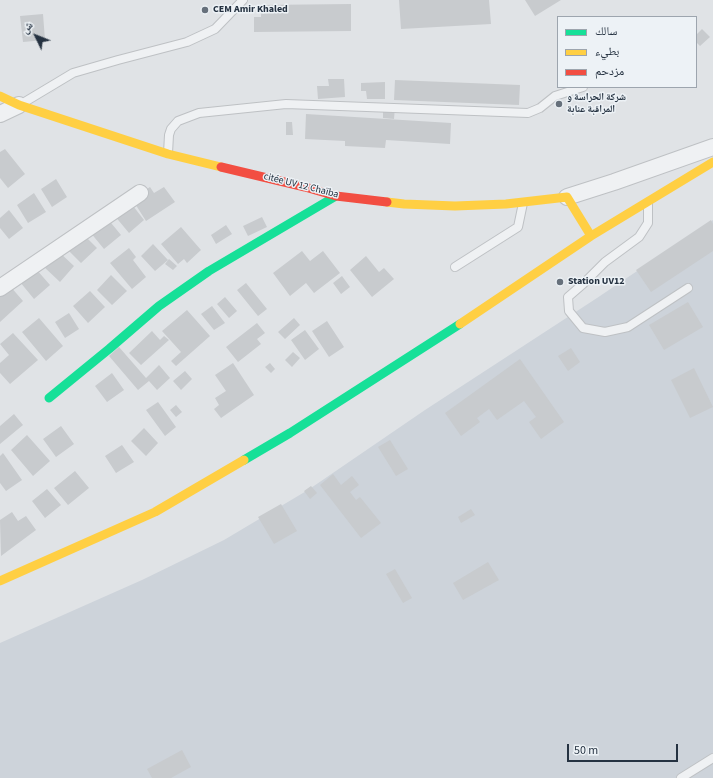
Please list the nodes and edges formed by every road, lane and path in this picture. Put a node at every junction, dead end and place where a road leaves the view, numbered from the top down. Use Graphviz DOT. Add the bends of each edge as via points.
graph roads {
  1 [pos="243,0"];
  2 [pos="581,88"];
  3 [pos="0,96"];
  4 [pos="19,105"];
  5 [pos="0,114"];
  6 [pos="713,147"];
  7 [pos="168,154"];
  8 [pos="713,162"];
  9 [pos="140,193"];
  10 [pos="336,196"];
  11 [pos="567,197"];
  12 [pos="648,201"];
  13 [pos="524,202"];
  14 [pos="591,236"];
  15 [pos="455,267"];
  16 [pos="0,288"];
  17 [pos="688,288"];
  18 [pos="49,398"];
  19 [pos="0,581"];
  20 [pos="713,758"];
  21 [pos="681,778"];
  1 -- 4 [label="lane" via="215,29 188,42 73,73"];
  2 -- 7 [label="lane" via="555,96 540,108 528,113 286,104 199,113 178,121 171,129"];
  3 -- 4 [label="street, citée UV 12 Chaïba"];
  4 -- 5 [label="street"];
  4 -- 7 [label="street, citée UV 12 Chaïba"];
  6 -- 11 [label="street"];
  7 -- 10 [label="street, citée UV 12 Chaïba"];
  8 -- 12 [label="street"];
  9 -- 16 [label="street"];
  10 -- 13 [label="street, citée UV 12 Chaïba" via="404,204 455,206"];
  10 -- 18 [label="street" via="209,270 159,306"];
  11 -- 13 [label="street, citée UV 12 Chaïba"];
  11 -- 14 [label="street"];
  12 -- 14 [label="street"];
  12 -- 17 [label="lane" via="648,223 639,237 605,262 568,297 569,311 583,328 605,332 628,327"];
  13 -- 15 [label="lane" via="518,227"];
  14 -- 19 [label="street" via="423,349 290,434 155,512"];
  20 -- 21 [label="lane"];
}
